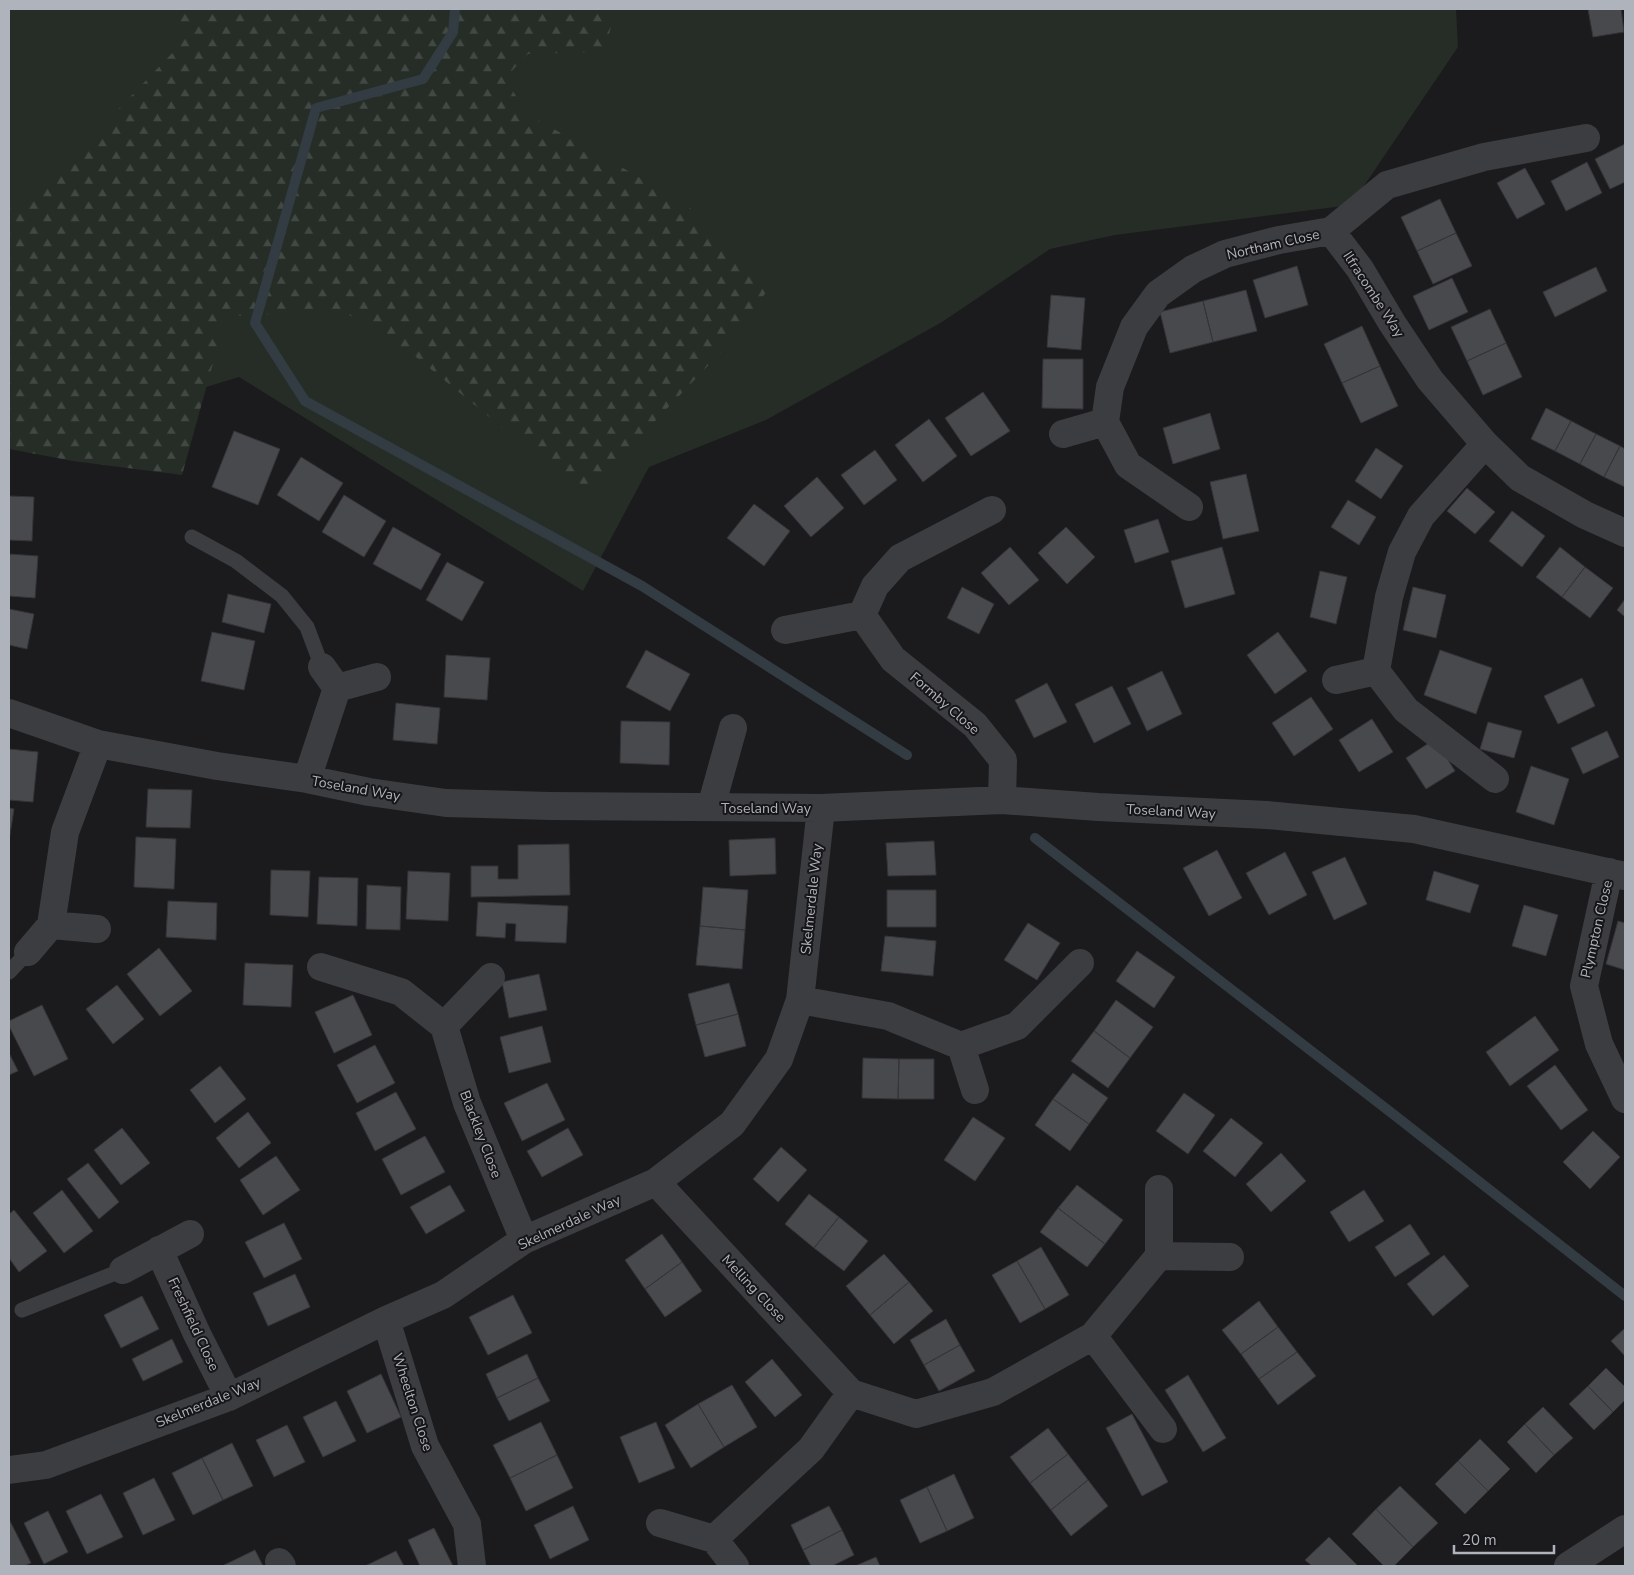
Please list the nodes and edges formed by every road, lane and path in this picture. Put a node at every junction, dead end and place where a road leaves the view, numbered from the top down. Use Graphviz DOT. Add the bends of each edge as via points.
graph roads {
  1 [pos="1586,138"];
  2 [pos="1331,231"];
  3 [pos="1105,422"];
  4 [pos="1063,434"];
  5 [pos="1484,444"];
  6 [pos="1189,507"];
  7 [pos="992,510"];
  8 [pos="1625,532"];
  9 [pos="192,537"];
  10 [pos="862,616"];
  11 [pos="785,630"];
  12 [pos="1376,671"];
  13 [pos="377,677"];
  14 [pos="329,678"];
  15 [pos="1336,680"];
  16 [pos="9,713"];
  17 [pos="733,728"];
  18 [pos="98,744"];
  19 [pos="307,778"];
  20 [pos="1495,779"];
  21 [pos="1002,800"];
  22 [pos="711,807"];
  23 [pos="820,808"];
  24 [pos="1617,874"];
  25 [pos="51,925"];
  26 [pos="97,929"];
  27 [pos="28,952"];
  28 [pos="1080,963"];
  29 [pos="320,967"];
  30 [pos="9,972"];
  31 [pos="491,977"];
  32 [pos="800,1000"];
  33 [pos="444,1026"];
  34 [pos="961,1046"];
  35 [pos="975,1090"];
  36 [pos="1625,1099"];
  37 [pos="656,1182"];
  38 [pos="1159,1189"];
  39 [pos="190,1234"];
  40 [pos="524,1240"];
  41 [pos="159,1250"];
  42 [pos="1159,1256"];
  43 [pos="1230,1256"];
  44 [pos="123,1270"];
  45 [pos="22,1310"];
  46 [pos="386,1320"];
  47 [pos="1093,1336"];
  48 [pos="851,1393"];
  49 [pos="229,1397"];
  50 [pos="1163,1429"];
  51 [pos="9,1470"];
  52 [pos="660,1523"];
  53 [pos="1625,1529"];
  54 [pos="714,1539"];
  55 [pos="472,1566"];
  56 [pos="735,1566"];
  57 [pos="1568,1566"];
  1 -- 2 [label="street" via="1484,157 1387,185"];
  2 -- 3 [label="street, Northam Close" via="1225,254 1192,269 1158,294 1134,327 1110,387"];
  2 -- 5 [label="street, Ilfracombe Way" via="1360,269 1430,380"];
  3 -- 4 [label="street"];
  3 -- 6 [label="street" via="1128,465"];
  5 -- 8 [label="street, Ilfracombe Way" via="1520,478 1585,515"];
  5 -- 12 [label="street" via="1421,516 1402,552 1389,597"];
  7 -- 10 [label="street" via="900,558 875,586"];
  9 -- 14 [label="lane" via="236,560 282,596 308,627"];
  10 -- 11 [label="street"];
  10 -- 21 [label="street, Formby Close" via="893,659 975,725 997,753 1002,760"];
  12 -- 15 [label="street"];
  12 -- 20 [label="street" via="1406,710"];
  13 -- 14 [label="street"];
  14 -- 19 [label="street"];
  16 -- 18 [label="street, Toseland Way"];
  17 -- 22 [label="street, Toseland Way"];
  18 -- 19 [label="street, Toseland Way" via="217,766"];
  18 -- 25 [label="street" via="65,832"];
  19 -- 22 [label="street, Toseland Way" via="369,792 446,803"];
  21 -- 23 [label="street, Toseland Way"];
  21 -- 24 [label="street, Toseland Way" via="1267,815 1414,830"];
  22 -- 23 [label="street, Toseland Way"];
  23 -- 32 [label="street, Skelmerdale Way"];
  24 -- 36 [label="street, Plympton Close" via="1584,986 1598,1044"];
  25 -- 26 [label="street"];
  25 -- 27 [label="street"];
  27 -- 30 [label="lane"];
  28 -- 34 [label="street" via="1017,1026"];
  29 -- 33 [label="street" via="401,992"];
  31 -- 33 [label="street"];
  32 -- 34 [label="street" via="888,1016"];
  32 -- 37 [label="street, Skelmerdale Way" via="779,1058 732,1124"];
  33 -- 40 [label="street, Blackley Close" via="467,1103"];
  34 -- 35 [label="street"];
  37 -- 40 [label="street, Skelmerdale Way"];
  37 -- 48 [label="street, Melling Close"];
  38 -- 42 [label="street"];
  39 -- 41 [label="street"];
  40 -- 46 [label="street, Skelmerdale Way" via="443,1295"];
  41 -- 44 [label="street"];
  41 -- 49 [label="street, Freshfield Close"];
  42 -- 43 [label="street"];
  42 -- 47 [label="street, Melling Close"];
  44 -- 45 [label="lane"];
  46 -- 49 [label="street, Skelmerdale Way"];
  46 -- 55 [label="street, Wheelton Close" via="425,1446 466,1524"];
  47 -- 48 [label="street, Melling Close" via="993,1392 916,1414"];
  47 -- 50 [label="street"];
  48 -- 54 [label="street" via="811,1449"];
  49 -- 51 [label="street, Skelmerdale Way" via="46,1465"];
  52 -- 54 [label="street"];
  53 -- 57 [label="street"];
  54 -- 56 [label="street"];
}
